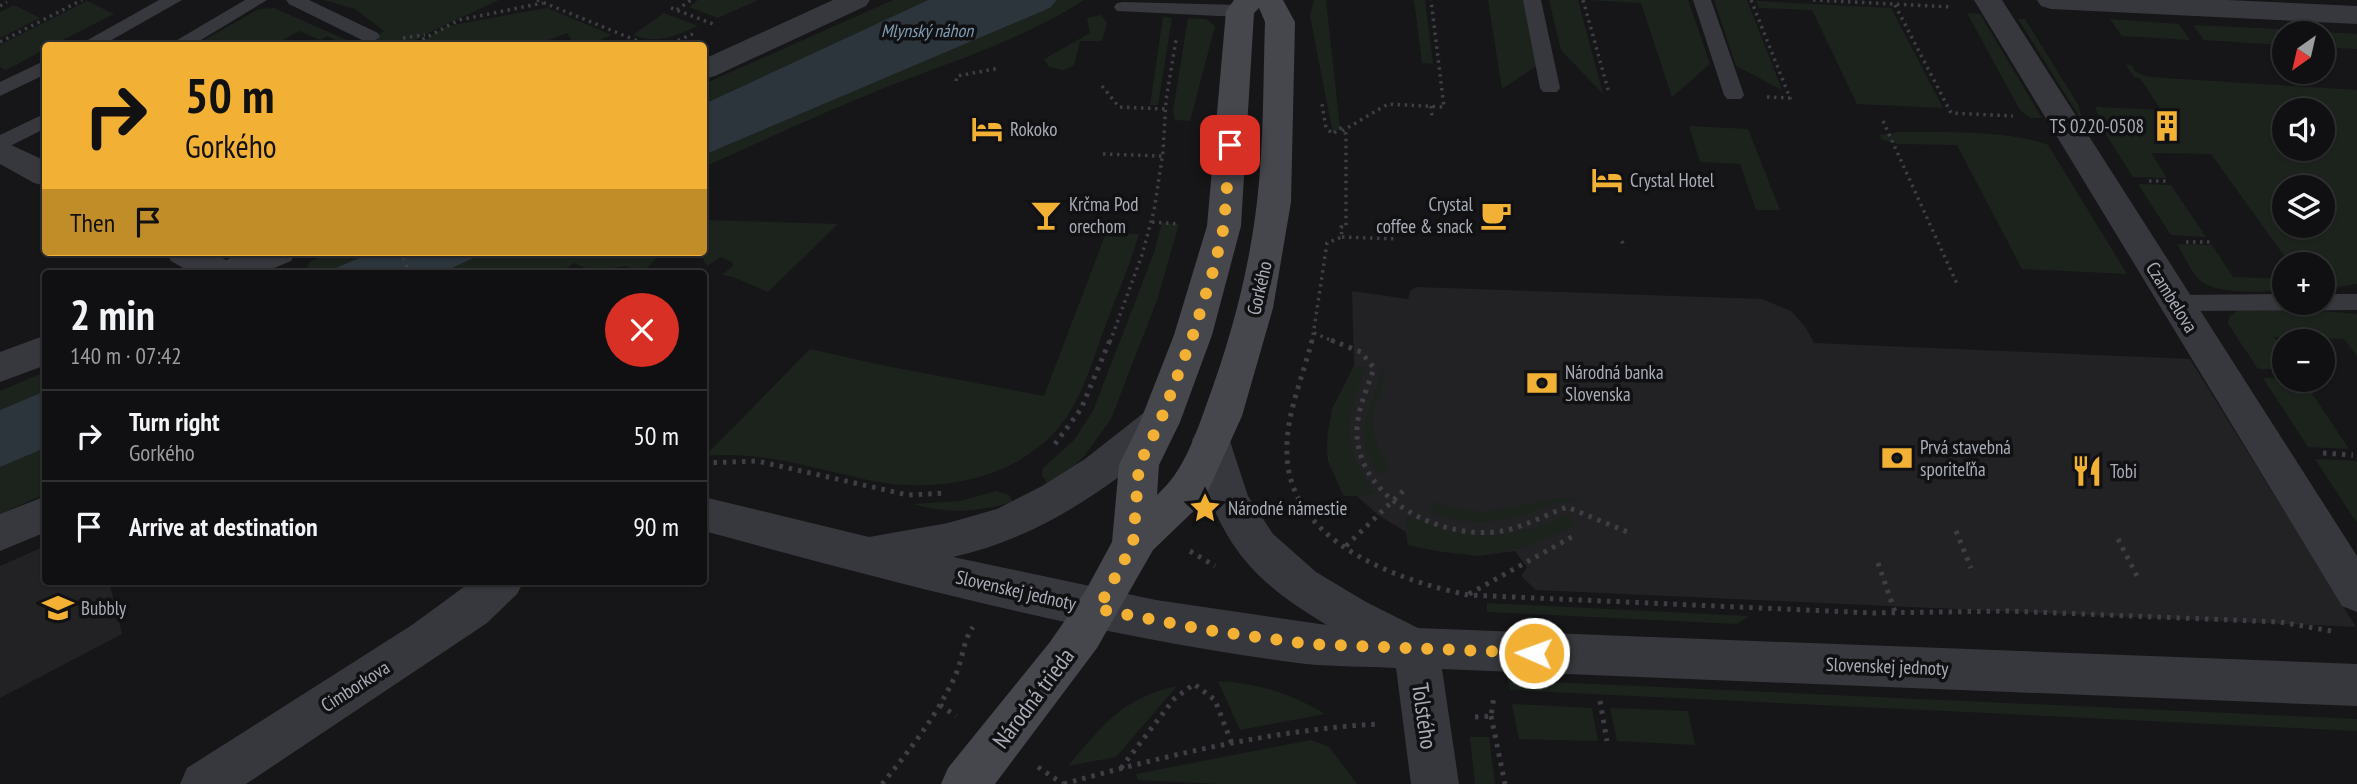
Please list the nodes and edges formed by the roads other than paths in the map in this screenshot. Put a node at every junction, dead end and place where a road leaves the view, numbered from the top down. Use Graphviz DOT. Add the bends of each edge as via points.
graph roads {
  1 [pos="173,0"];
  2 [pos="258,0"];
  3 [pos="295,0"];
  4 [pos="856,0"];
  5 [pos="1532,0"];
  6 [pos="1702,0"];
  7 [pos="1988,0"];
  8 [pos="2051,0"];
  9 [pos="1253,4"];
  10 [pos="1124,7"];
  11 [pos="2357,15"];
  12 [pos="371,37"];
  13 [pos="94,42"];
  14 [pos="183,42"];
  15 [pos="42,68"];
  16 [pos="707,68"];
  17 [pos="1550,88"];
  18 [pos="0,90"];
  19 [pos="1734,95"];
  20 [pos="42,120"];
  21 [pos="0,144"];
  22 [pos="0,150"];
  23 [pos="42,173"];
  24 [pos="190,256"];
  25 [pos="269,256"];
  26 [pos="215,270"];
  27 [pos="236,270"];
  28 [pos="2357,302"];
  29 [pos="2176,303"];
  30 [pos="42,351"];
  31 [pos="0,368"];
  32 [pos="1160,422"];
  33 [pos="1212,440"];
  34 [pos="42,515"];
  35 [pos="707,515"];
  36 [pos="0,533"];
  37 [pos="1133,544"];
  38 [pos="861,554"];
  39 [pos="498,585"];
  40 [pos="2357,593"];
  41 [pos="1098,609"];
  42 [pos="1416,648"];
  43 [pos="2357,685"];
  44 [pos="204,784"];
  45 [pos="965,784"];
  46 [pos="1435,784"];
  1 -- 13 [label="lane"];
  2 -- 14 [label="lane"];
  3 -- 12 [label="lane"];
  4 -- 16 [label="street"];
  5 -- 17 [label="lane"];
  6 -- 19 [label="lane"];
  7 -- 29 [label="street, Czambelova"];
  8 -- 11 [label="street"];
  9 -- 10 [label="lane"];
  9 -- 32 [label="street, Gorkého" via="1224,226 1193,335"];
  9 -- 33 [label="street, Gorkého" via="1280,22 1275,199 1254,313"];
  15 -- 18 [label="lane"];
  20 -- 21 [label="lane"];
  22 -- 23 [label="street"];
  24 -- 26 [label="street"];
  25 -- 27 [label="street"];
  28 -- 29 [label="lane"];
  29 -- 40 [label="street, Czambelova"];
  30 -- 31 [label="street"];
  32 -- 37 [label="street, Gorkého" via="1139,465"];
  32 -- 38 [label="street" via="1068,494 1014,520 957,538"];
  33 -- 37 [label="street, Gorkého" via="1192,484"];
  33 -- 42 [label="street, Slovenskej jednoty" via="1228,497 1263,550 1315,595"];
  34 -- 36 [label="street"];
  35 -- 38 [label="street, Slovenskej jednoty"];
  37 -- 41 [label="street, Gorkého"];
  38 -- 41 [label="street, Slovenskej jednoty"];
  39 -- 44 [label="street, Cimborkova" via="428,639"];
  41 -- 42 [label="street, Slovenskej jednoty" via="1308,644"];
  41 -- 45 [label="street, Národná trieda"];
  42 -- 43 [label="street, Slovenskej jednoty"];
  42 -- 46 [label="street, Tolstého"];
}
